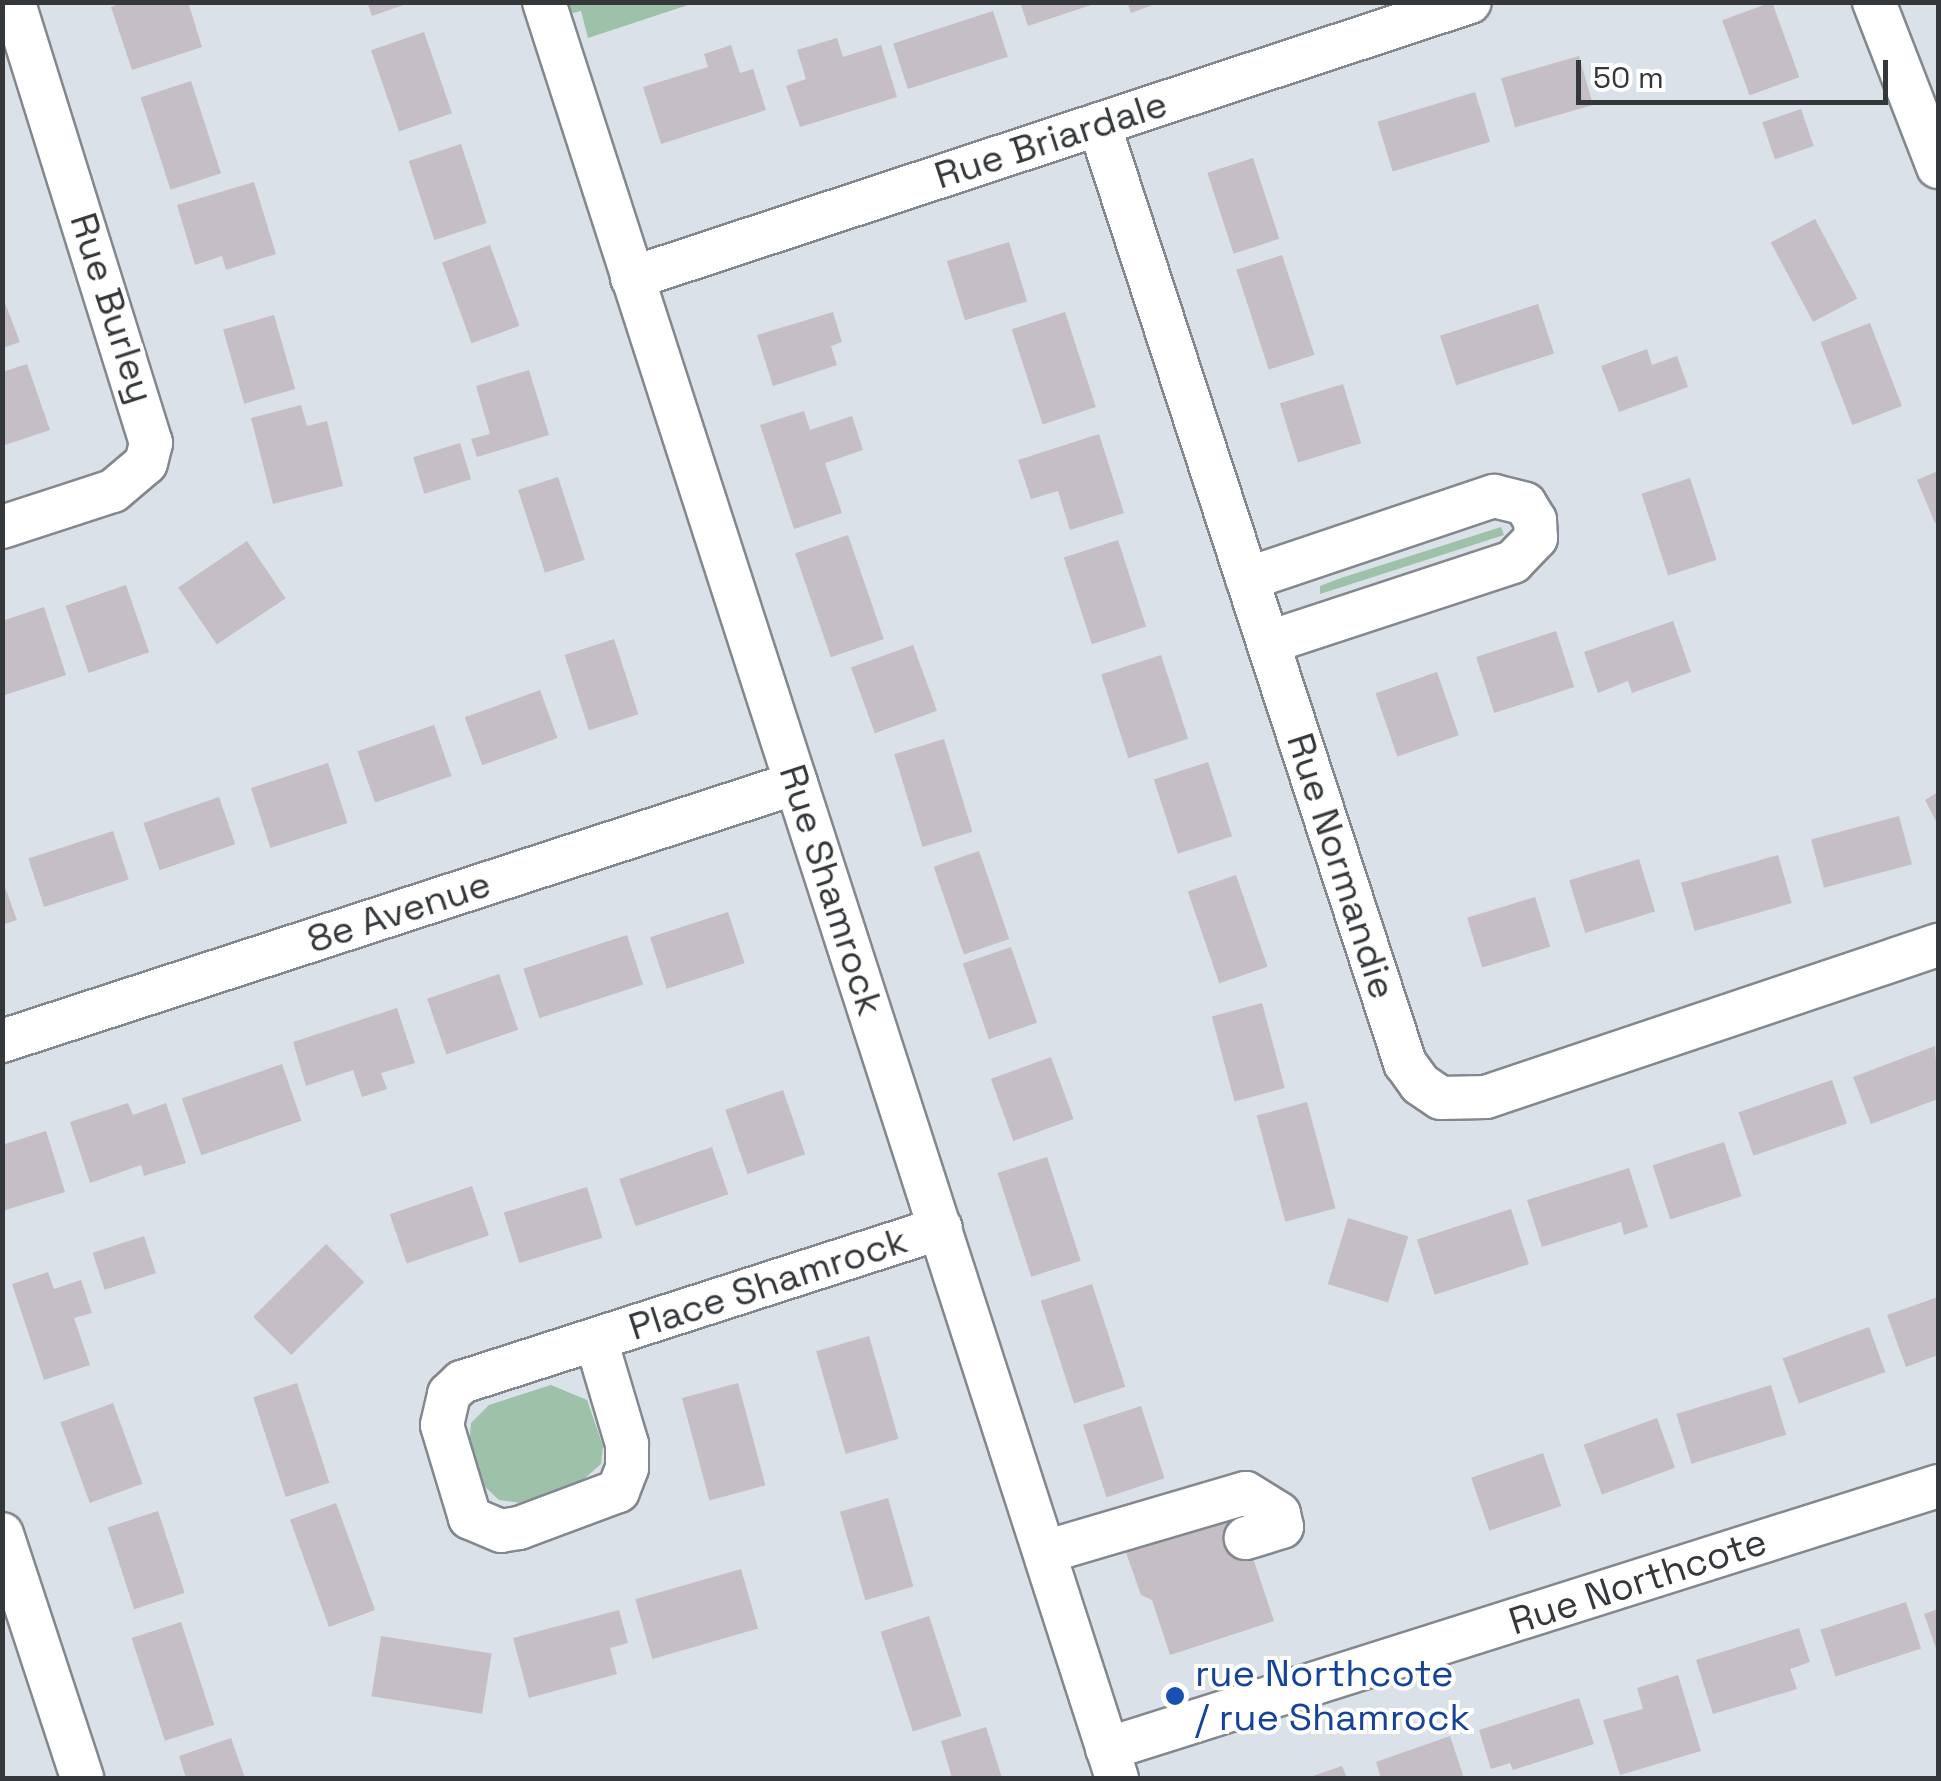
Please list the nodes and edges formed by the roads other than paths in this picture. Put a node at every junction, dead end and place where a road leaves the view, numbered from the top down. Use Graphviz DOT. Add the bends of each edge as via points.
graph roads {
  1 [pos="14,2"];
  2 [pos="544,2"];
  3 [pos="1470,2"];
  4 [pos="1874,2"];
  5 [pos="1098,124"];
  6 [pos="1938,166"];
  7 [pos="632,278"];
  8 [pos="2,527"];
  9 [pos="1247,579"];
  10 [pos="1269,642"];
  11 [pos="796,783"];
  12 [pos="1938,945"];
  13 [pos="2,1040"];
  14 [pos="941,1228"];
  15 [pos="596,1340"];
  16 [pos="1938,1486"];
  17 [pos="2,1534"];
  18 [pos="1246,1538"];
  19 [pos="1045,1552"];
  20 [pos="1112,1764"];
  21 [pos="82,1778"];
  1 -- 8 [label="street, Rue Burley" via="151,443 146,464 113,491"];
  2 -- 7 [label="street, Rue Shamrock"];
  3 -- 5 [label="street, Rue Briardale"];
  4 -- 6 [label="street"];
  5 -- 7 [label="street, Rue Briardale"];
  5 -- 9 [label="street, Rue Normandie"];
  7 -- 11 [label="street, Rue Shamrock"];
  9 -- 10 [label="street, Rue Normandie"];
  9 -- 10 [label="street" via="1494,496 1525,504 1535,520 1536,538 1513,562"];
  10 -- 12 [label="street, Rue Normandie" via="1405,1063 1440,1098 1486,1098"];
  11 -- 13 [label="street, 8e Avenue"];
  11 -- 14 [label="street, Rue Shamrock"];
  14 -- 15 [label="street, Place Shamrock"];
  14 -- 19 [label="street, Rue Shamrock"];
  15 -- 15 [label="street, Place Shamrock" via="482,1374 449,1394 446,1447 470,1518 501,1531 518,1528 618,1491 627,1444"];
  16 -- 20 [label="street, Rue Northcote"];
  17 -- 21 [label="street"];
  18 -- 19 [label="street" via="1282,1527 1278,1514 1246,1493"];
  19 -- 20 [label="street, Rue Shamrock"];
}
